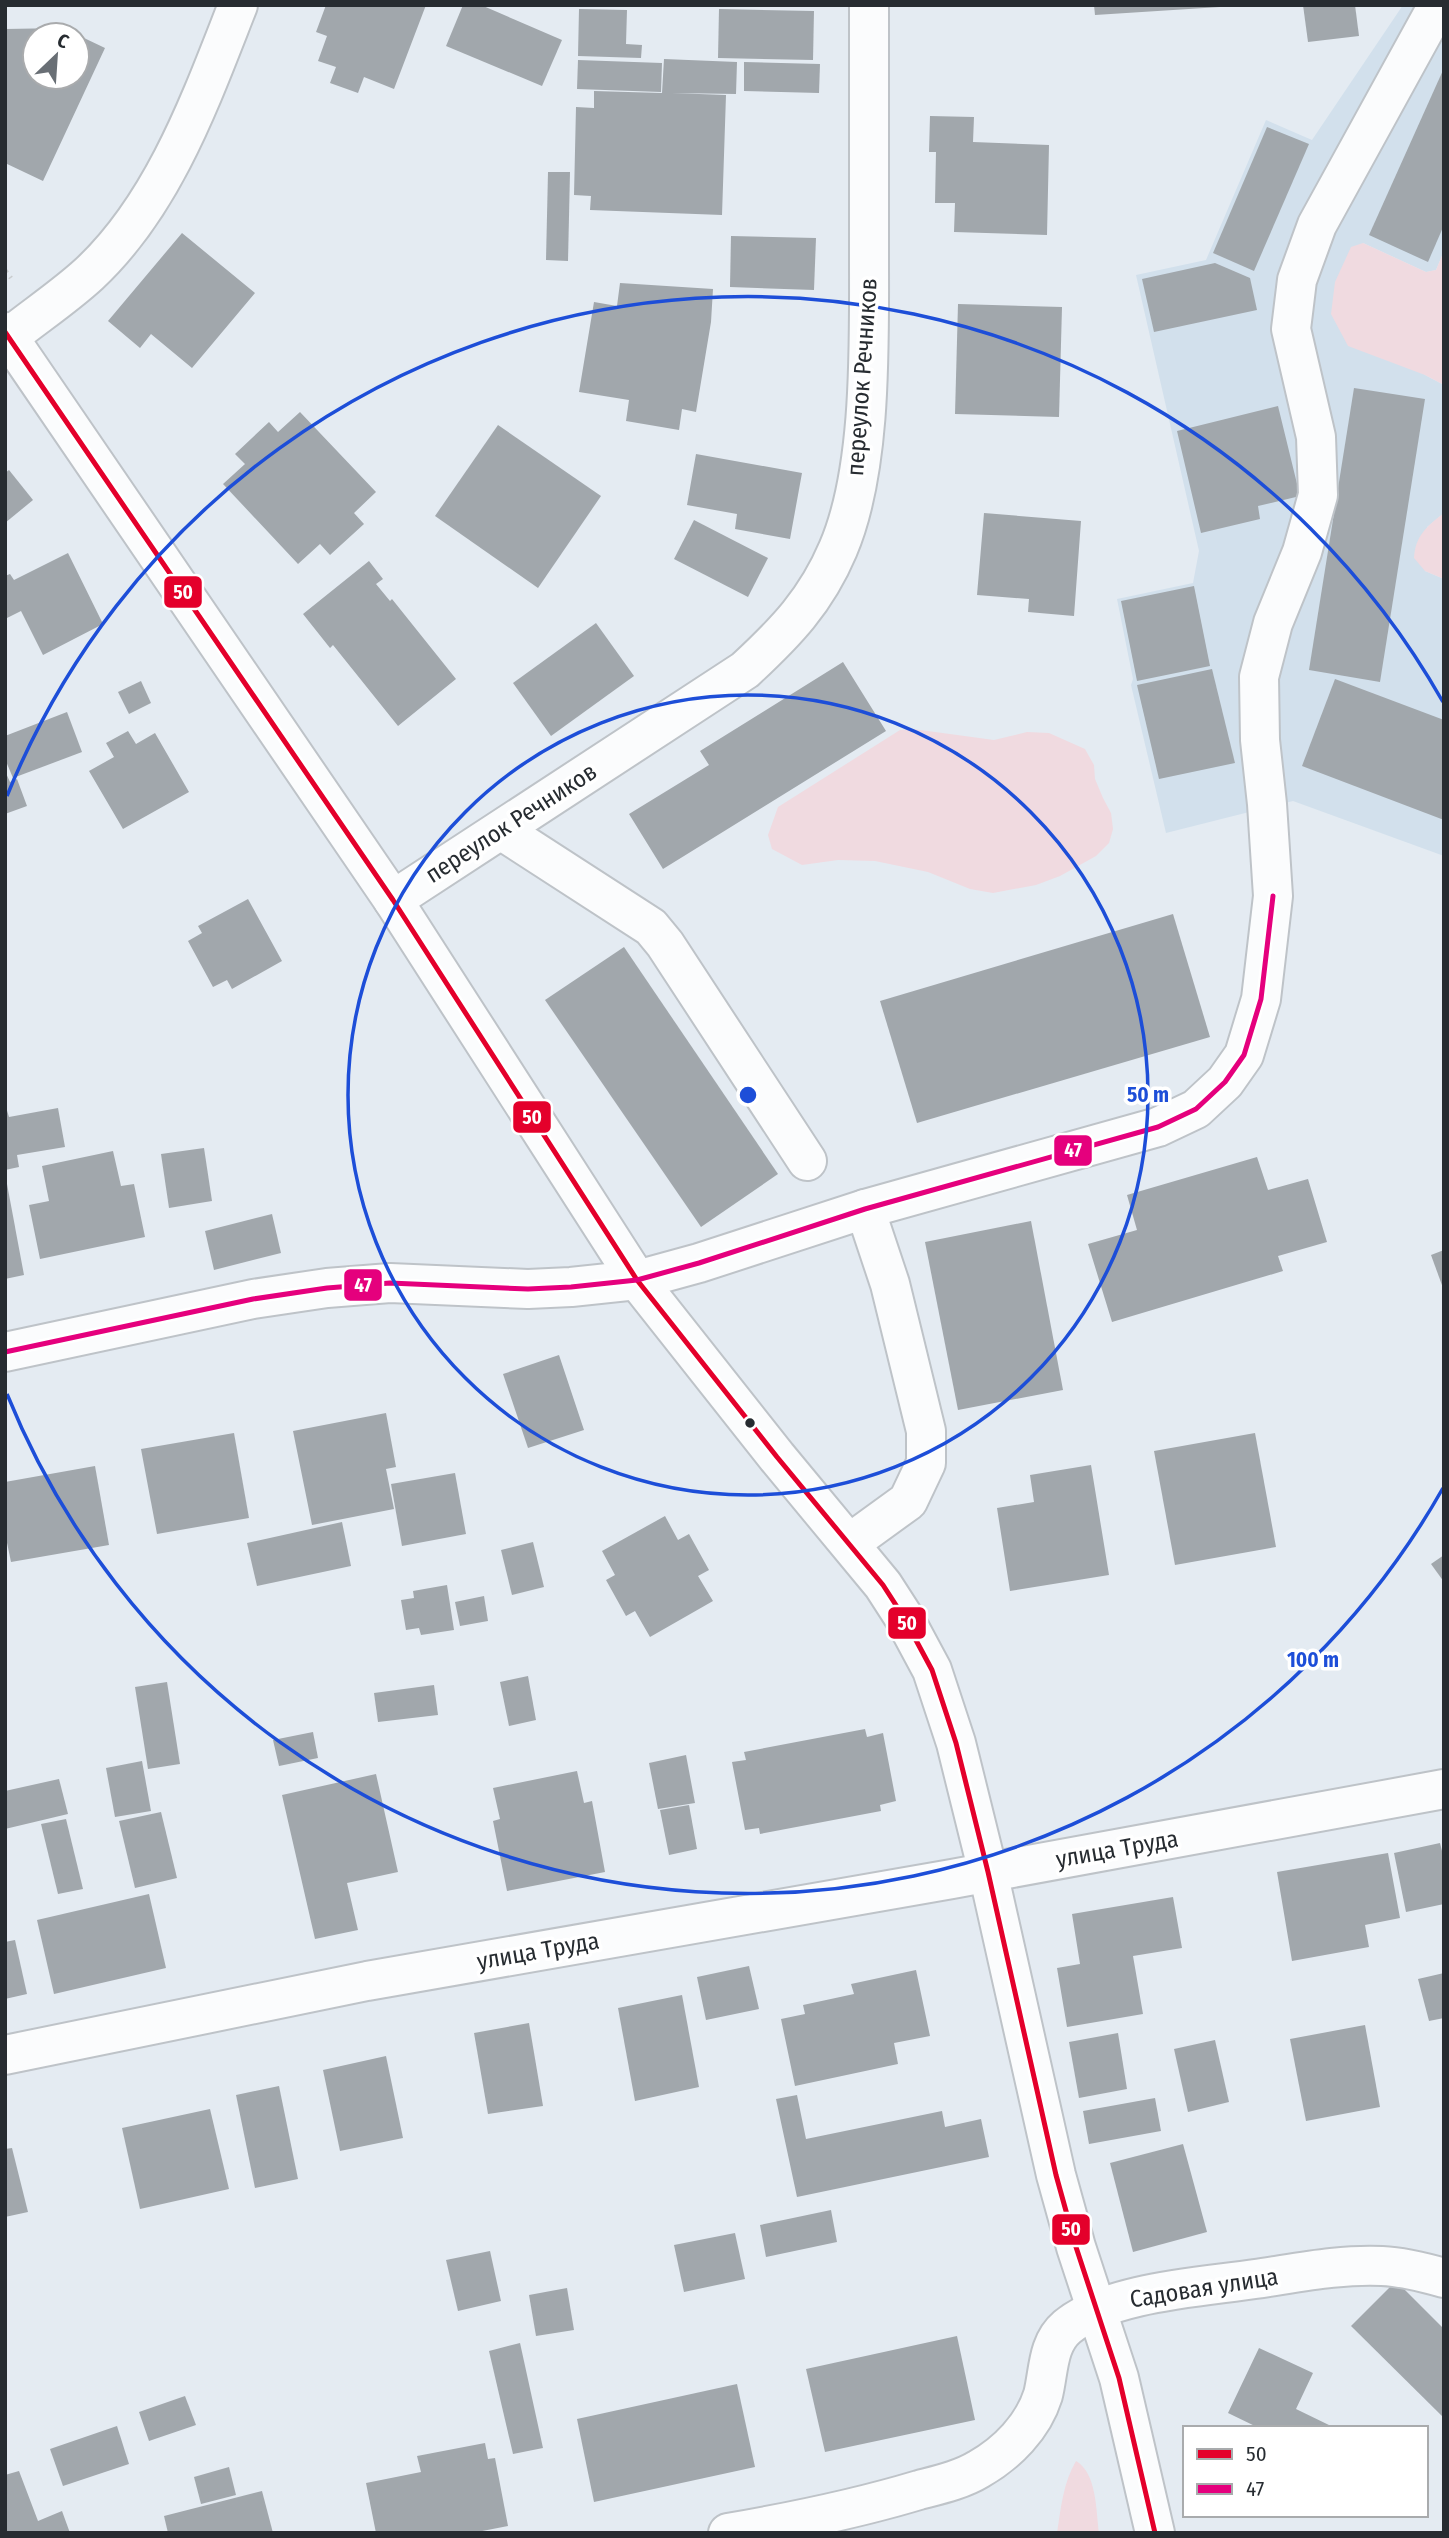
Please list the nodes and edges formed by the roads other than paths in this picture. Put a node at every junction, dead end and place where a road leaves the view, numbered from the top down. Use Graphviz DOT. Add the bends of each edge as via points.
graph roads {
  1 [pos="238,5"];
  2 [pos="869,5"];
  3 [pos="1438,5"];
  4 [pos="7,334"];
  5 [pos="501,830"];
  6 [pos="393,900"];
  7 [pos="807,1161"];
  8 [pos="865,1209"];
  9 [pos="637,1280"];
  10 [pos="5,1352"];
  11 [pos="850,1543"];
  12 [pos="1444,1789"];
  13 [pos="988,1872"];
  14 [pos="5,2055"];
  15 [pos="1444,2278"];
  16 [pos="1097,2309"];
  17 [pos="728,2533"];
  18 [pos="1155,2533"];
  1 -- 4 [label="street" via="189,126 133,223 89,273"];
  2 -- 5 [label="street, переулок Речников" via="869,346 853,502 838,548 813,599 745,670"];
  3 -- 8 [label="street" via="1317,225 1297,279 1291,328 1316,437 1318,495 1259,677 1273,896 1261,999 1244,1055 1225,1082 1196,1109 1158,1127"];
  4 -- 6 [label="street"];
  5 -- 6 [label="street, переулок Речников"];
  5 -- 7 [label="street" via="651,927"];
  6 -- 9 [label="street"];
  8 -- 9 [label="street"];
  8 -- 11 [label="street" via="890,1284 926,1431 926,1464 908,1502"];
  9 -- 10 [label="street" via="528,1289 390,1283 327,1288 253,1299"];
  9 -- 11 [label="street"];
  11 -- 13 [label="street" via="883,1585 932,1670 956,1743"];
  12 -- 13 [label="street, улица Труда"];
  13 -- 14 [label="street, улица Труда" via="367,1981"];
  13 -- 16 [label="street" via="1056,2175"];
  15 -- 16 [label="street, Садовая улица" via="1380,2266 1328,2268 1174,2291"];
  16 -- 17 [label="street, Садовая улица" via="1067,2327 1054,2345 1033,2419 1011,2446 977,2470 873,2504"];
  16 -- 18 [label="street" via="1119,2378"];
}
